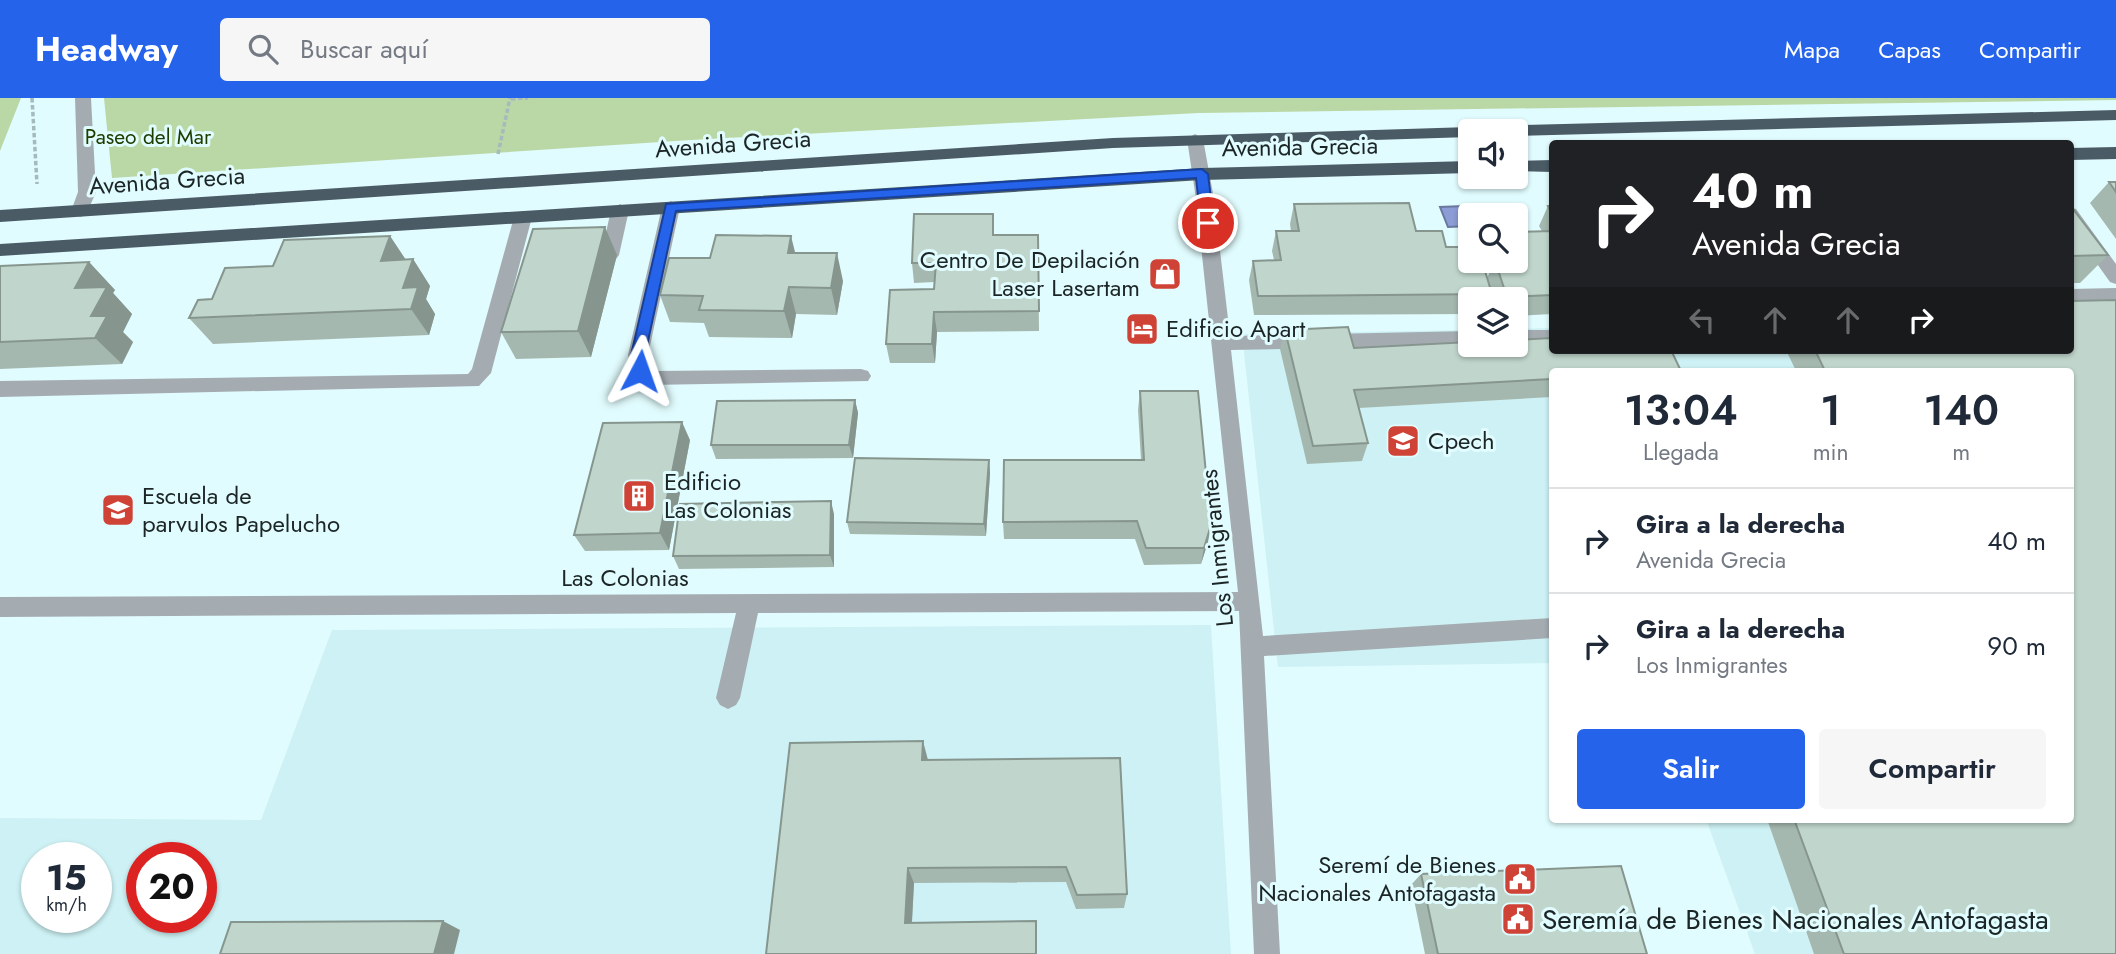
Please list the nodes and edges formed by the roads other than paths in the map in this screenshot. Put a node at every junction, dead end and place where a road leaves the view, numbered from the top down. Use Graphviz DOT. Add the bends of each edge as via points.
graph roads {
  1 [pos="83,98"];
  2 [pos="2116,115"];
  3 [pos="1528,130"];
  4 [pos="1458,132"];
  5 [pos="1195,139"];
  6 [pos="2116,153"];
  7 [pos="2074,154"];
  8 [pos="1528,166"];
  9 [pos="1549,166"];
  10 [pos="1458,167"];
  11 [pos="1202,174"];
  12 [pos="671,207"];
  13 [pos="620,210"];
  14 [pos="80,211"];
  15 [pos="0,216"];
  16 [pos="522,217"];
  17 [pos="2074,219"];
  18 [pos="529,242"];
  19 [pos="500,245"];
  20 [pos="0,250"];
  21 [pos="610,255"];
  22 [pos="2116,277"];
  23 [pos="2116,295"];
  24 [pos="2074,296"];
  25 [pos="1528,337"];
  26 [pos="1549,337"];
  27 [pos="1458,338"];
  28 [pos="1221,342"];
  29 [pos="861,376"];
  30 [pos="0,389"];
  31 [pos="1250,601"];
  32 [pos="749,604"];
  33 [pos="1,608"];
  34 [pos="1549,628"];
  35 [pos="1252,647"];
  36 [pos="728,698"];
  37 [pos="1267,954"];
  1 -- 14 [label="street" via="88,192"];
  2 -- 3 [label="highway"];
  4 -- 5 [label="highway, Avenida Grecia"];
  5 -- 11 [label="street, Los Inmigrantes"];
  5 -- 14 [label="highway, Avenida Grecia"];
  6 -- 7 [label="highway"];
  8 -- 9 [label="highway"];
  10 -- 11 [label="highway, Avenida Grecia"];
  11 -- 12 [label="highway, Avenida Grecia"];
  11 -- 28 [label="street, Los Inmigrantes"];
  12 -- 13 [label="highway, Avenida Grecia"];
  12 -- 29 [label="street" via="638,355 640,371 649,378"];
  13 -- 16 [label="highway, Avenida Grecia"];
  13 -- 21 [label="street"];
  14 -- 15 [label="highway, Avenida Grecia"];
  16 -- 18 [label="street"];
  16 -- 19 [label="street"];
  16 -- 20 [label="highway, Avenida Grecia"];
  16 -- 30 [label="street" via="481,373 472,381"];
  17 -- 22 [label="street"];
  23 -- 24 [label="street"];
  25 -- 26 [label="street"];
  27 -- 28 [label="street"];
  28 -- 31 [label="street, Los Inmigrantes"];
  31 -- 32 [label="street, Las Colonias"];
  31 -- 35 [label="street, Los Inmigrantes"];
  32 -- 33 [label="street, Las Colonias"];
  32 -- 36 [label="street"];
  34 -- 35 [label="street"];
  35 -- 37 [label="street, Los Inmigrantes"];
}
